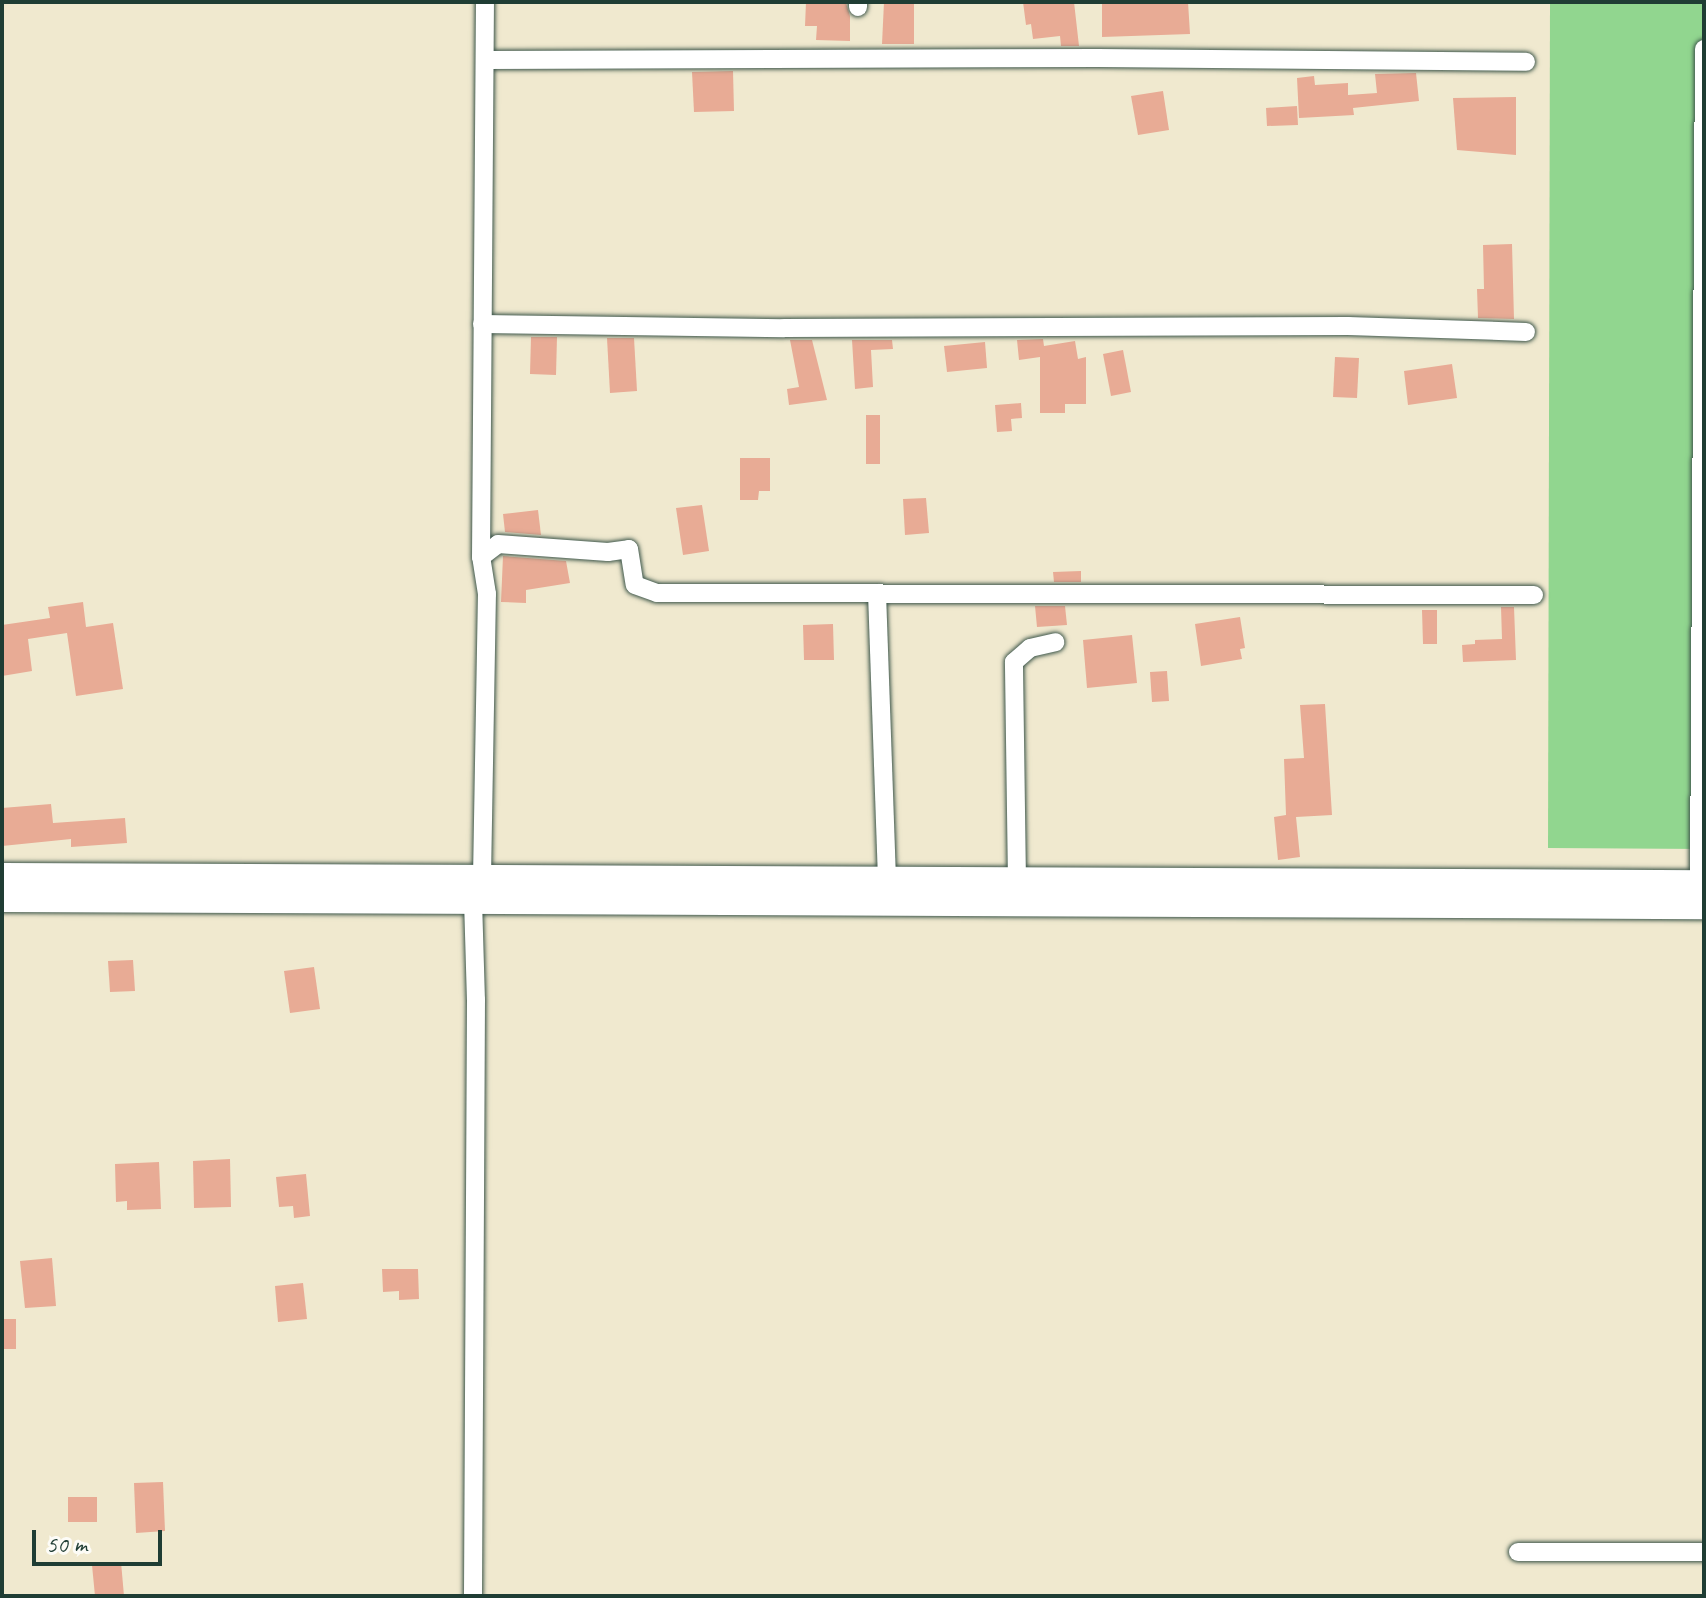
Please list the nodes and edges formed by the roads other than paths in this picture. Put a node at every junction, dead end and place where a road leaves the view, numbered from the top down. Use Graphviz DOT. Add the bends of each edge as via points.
graph roads {
  1 [pos="485,2"];
  2 [pos="1704,49"];
  3 [pos="485,60"];
  4 [pos="1526,62"];
  5 [pos="482,324"];
  6 [pos="1526,332"];
  7 [pos="481,557"];
  8 [pos="877,593"];
  9 [pos="1534,595"];
  10 [pos="1055,642"];
  11 [pos="2,876"];
  12 [pos="887,881"];
  13 [pos="1017,882"];
  14 [pos="478,889"];
  15 [pos="1702,891"];
  16 [pos="2,899"];
  17 [pos="1518,1552"];
  18 [pos="1704,1552"];
  19 [pos="473,1596"];
  1 -- 3 [label="street"];
  2 -- 15 [label="street"];
  3 -- 4 [label="street"];
  3 -- 5 [label="street"];
  5 -- 6 [label="street" via="1348,326"];
  5 -- 7 [label="street"];
  7 -- 8 [label="street" via="498,544 629,549 635,585 657,593"];
  7 -- 14 [label="street" via="487,594"];
  8 -- 9 [label="street"];
  8 -- 12 [label="street"];
  10 -- 13 [label="street" via="1030,648 1014,662"];
  11 -- 14 [label="highway"];
  12 -- 13 [label="highway"];
  12 -- 14 [label="highway"];
  13 -- 15 [label="highway"];
  14 -- 15 [label="highway"];
  14 -- 16 [label="highway"];
  14 -- 19 [label="street"];
  17 -- 18 [label="street"];
}
